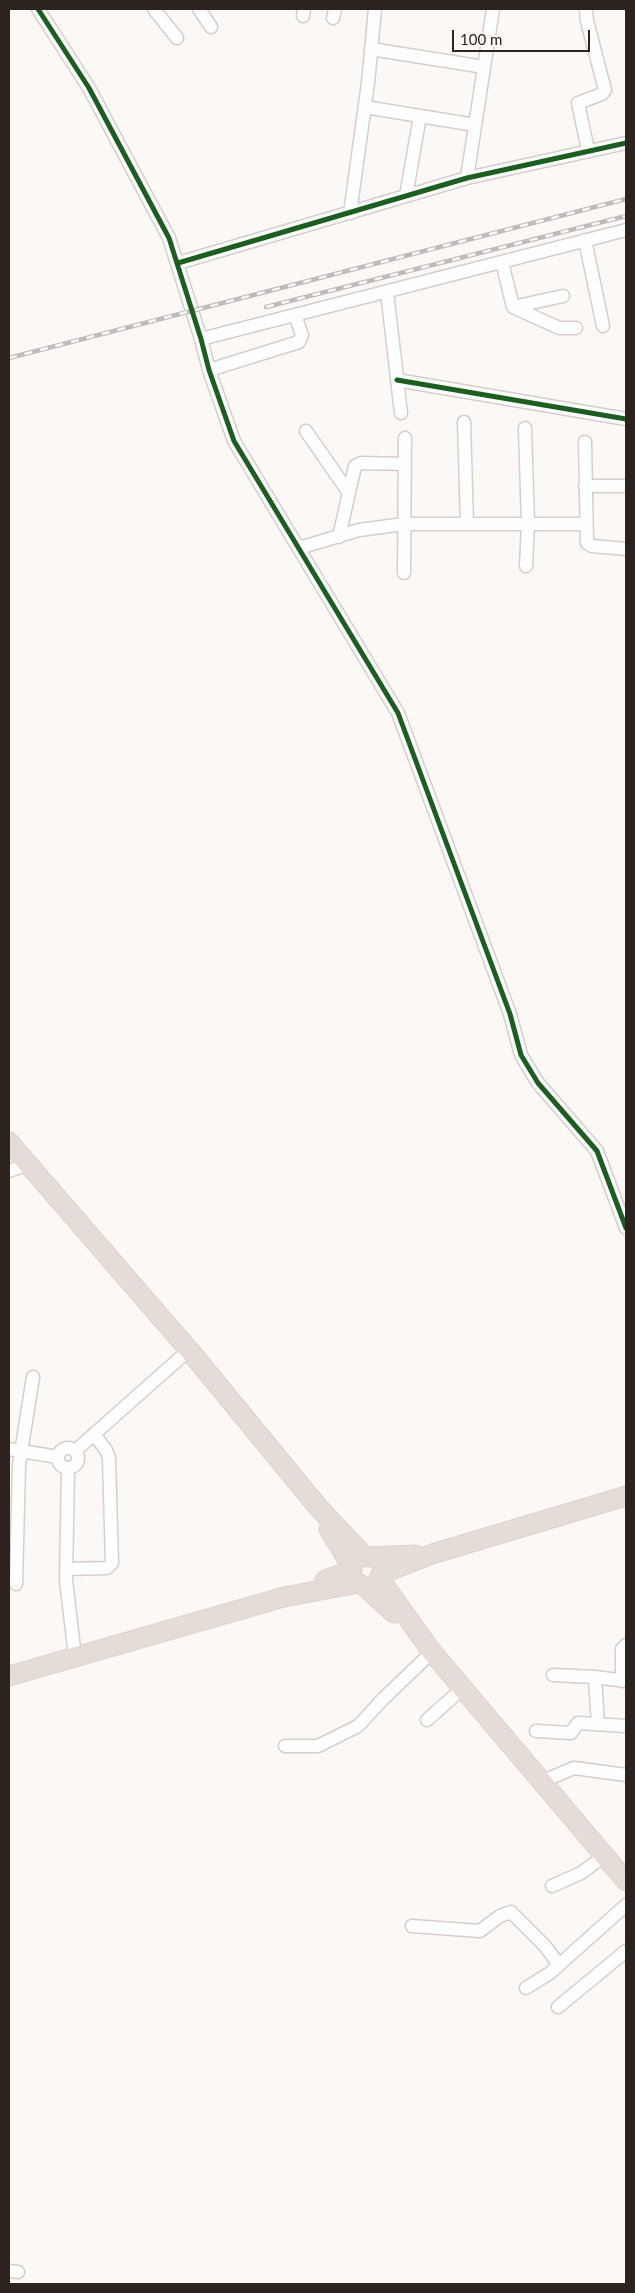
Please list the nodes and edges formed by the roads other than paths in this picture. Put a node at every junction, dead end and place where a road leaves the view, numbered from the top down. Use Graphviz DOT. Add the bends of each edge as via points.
graph roads {
  1 [pos="38,9"];
  2 [pos="154,9"];
  3 [pos="199,9"];
  4 [pos="375,9"];
  5 [pos="493,9"];
  6 [pos="586,9"];
  7 [pos="211,27"];
  8 [pos="177,38"];
  9 [pos="371,49"];
  10 [pos="484,67"];
  11 [pos="365,108"];
  12 [pos="420,116"];
  13 [pos="475,125"];
  14 [pos="626,143"];
  15 [pos="588,150"];
  16 [pos="467,178"];
  17 [pos="406,196"];
  18 [pos="350,213"];
  19 [pos="626,230"];
  20 [pos="585,240"];
  21 [pos="502,262"];
  22 [pos="178,263"];
  23 [pos="387,292"];
  24 [pos="563,296"];
  25 [pos="513,307"];
  26 [pos="295,314"];
  27 [pos="603,326"];
  28 [pos="576,328"];
  29 [pos="202,340"];
  30 [pos="209,370"];
  31 [pos="397,380"];
  32 [pos="401,413"];
  33 [pos="626,419"];
  34 [pos="464,422"];
  35 [pos="525,428"];
  36 [pos="306,431"];
  37 [pos="405,438"];
  38 [pos="585,442"];
  39 [pos="405,464"];
  40 [pos="585,486"];
  41 [pos="626,486"];
  42 [pos="349,493"];
  43 [pos="404,524"];
  44 [pos="467,524"];
  45 [pos="528,524"];
  46 [pos="586,524"];
  47 [pos="339,537"];
  48 [pos="299,548"];
  49 [pos="626,549"];
  50 [pos="526,566"];
  51 [pos="404,573"];
  52 [pos="9,1142"];
  53 [pos="28,1164"];
  54 [pos="9,1172"];
  55 [pos="626,1228"];
  56 [pos="190,1350"];
  57 [pos="33,1377"];
  58 [pos="94,1434"];
  59 [pos="9,1449"];
  60 [pos="22,1451"];
  61 [pos="75,1451"];
  62 [pos="58,1457"];
  63 [pos="68,1468"];
  64 [pos="626,1496"];
  65 [pos="318,1507"];
  66 [pos="336,1543"];
  67 [pos="66,1569"];
  68 [pos="365,1571"];
  69 [pos="326,1580"];
  70 [pos="16,1584"];
  71 [pos="284,1597"];
  72 [pos="626,1646"];
  73 [pos="432,1652"];
  74 [pos="75,1657"];
  75 [pos="553,1675"];
  76 [pos="9,1676"];
  77 [pos="595,1677"];
  78 [pos="624,1681"];
  79 [pos="463,1688"];
  80 [pos="428,1720"];
  81 [pos="598,1724"];
  82 [pos="626,1726"];
  83 [pos="536,1731"];
  84 [pos="285,1746"];
  85 [pos="626,1775"];
  86 [pos="543,1781"];
  87 [pos="604,1856"];
  88 [pos="626,1881"];
  89 [pos="552,1886"];
  90 [pos="626,1905"];
  91 [pos="412,1926"];
  92 [pos="626,1951"];
  93 [pos="559,1965"];
  94 [pos="526,1988"];
  95 [pos="558,2007"];
  1 -- 22 [label="street" via="89,88 169,238"];
  2 -- 8 [label="street"];
  3 -- 7 [label="street"];
  4 -- 9 [label="street"];
  5 -- 10 [label="street"];
  6 -- 15 [label="street" via="586,21 605,90 578,103"];
  9 -- 10 [label="street"];
  9 -- 11 [label="street"];
  10 -- 13 [label="street"];
  11 -- 12 [label="street"];
  11 -- 18 [label="street"];
  12 -- 13 [label="street"];
  12 -- 17 [label="street"];
  13 -- 16 [label="street"];
  14 -- 15 [label="street"];
  15 -- 16 [label="street"];
  16 -- 17 [label="street"];
  17 -- 18 [label="street"];
  18 -- 22 [label="street"];
  19 -- 20 [label="street"];
  20 -- 21 [label="street"];
  20 -- 27 [label="street"];
  21 -- 23 [label="street"];
  21 -- 25 [label="street"];
  22 -- 29 [label="street"];
  23 -- 26 [label="street"];
  23 -- 31 [label="street"];
  24 -- 25 [label="street"];
  25 -- 28 [label="street" via="559,328"];
  26 -- 29 [label="street"];
  26 -- 30 [label="street" via="302,335 300,342"];
  29 -- 30 [label="street"];
  30 -- 48 [label="street" via="234,441"];
  31 -- 32 [label="street"];
  31 -- 33 [label="street"];
  34 -- 44 [label="street"];
  35 -- 45 [label="street"];
  36 -- 42 [label="street"];
  37 -- 39 [label="street"];
  38 -- 40 [label="street"];
  39 -- 42 [label="street" via="357,464"];
  39 -- 43 [label="street"];
  40 -- 41 [label="street"];
  40 -- 46 [label="street"];
  42 -- 47 [label="street"];
  43 -- 44 [label="street"];
  43 -- 47 [label="street" via="370,528"];
  43 -- 51 [label="street"];
  44 -- 45 [label="street"];
  45 -- 46 [label="street"];
  45 -- 50 [label="street"];
  46 -- 49 [label="street" via="587,543"];
  47 -- 48 [label="street"];
  48 -- 55 [label="street" via="398,713 510,1014 521,1055 538,1083 597,1151"];
  52 -- 53 [label="highway"];
  53 -- 54 [label="street"];
  53 -- 56 [label="highway"];
  56 -- 58 [label="street"];
  56 -- 65 [label="highway"];
  57 -- 60 [label="street"];
  58 -- 61 [label="street"];
  58 -- 67 [label="street" via="109,1458 112,1563 107,1568"];
  59 -- 60 [label="street"];
  60 -- 62 [label="street"];
  60 -- 70 [label="street"];
  61 -- 62 [label="street" via="63,1449"];
  61 -- 63 [label="street" via="78,1460"];
  62 -- 63 [label="street" via="59,1464"];
  63 -- 67 [label="street"];
  64 -- 68 [label="highway"];
  65 -- 66 [label="highway"];
  65 -- 68 [label="highway"];
  66 -- 68 [label="highway"];
  66 -- 69 [label="highway" via="335,1565"];
  67 -- 74 [label="street"];
  68 -- 69 [label="highway"];
  68 -- 71 [label="highway"];
  68 -- 73 [label="highway"];
  69 -- 71 [label="highway"];
  71 -- 74 [label="highway"];
  72 -- 78 [label="street" via="622,1649"];
  73 -- 79 [label="highway"];
  73 -- 84 [label="street" via="358,1726 323,1744"];
  74 -- 76 [label="highway"];
  75 -- 77 [label="street"];
  77 -- 78 [label="street"];
  77 -- 81 [label="street"];
  79 -- 80 [label="street"];
  79 -- 86 [label="highway"];
  81 -- 82 [label="street"];
  81 -- 83 [label="street" via="576,1724 571,1733"];
  85 -- 86 [label="street" via="574,1768"];
  86 -- 87 [label="highway"];
  87 -- 88 [label="highway"];
  87 -- 89 [label="street" via="581,1874"];
  90 -- 93 [label="street"];
  91 -- 93 [label="street" via="480,1931 511,1912"];
  92 -- 95 [label="street"];
  93 -- 94 [label="street"];
}
